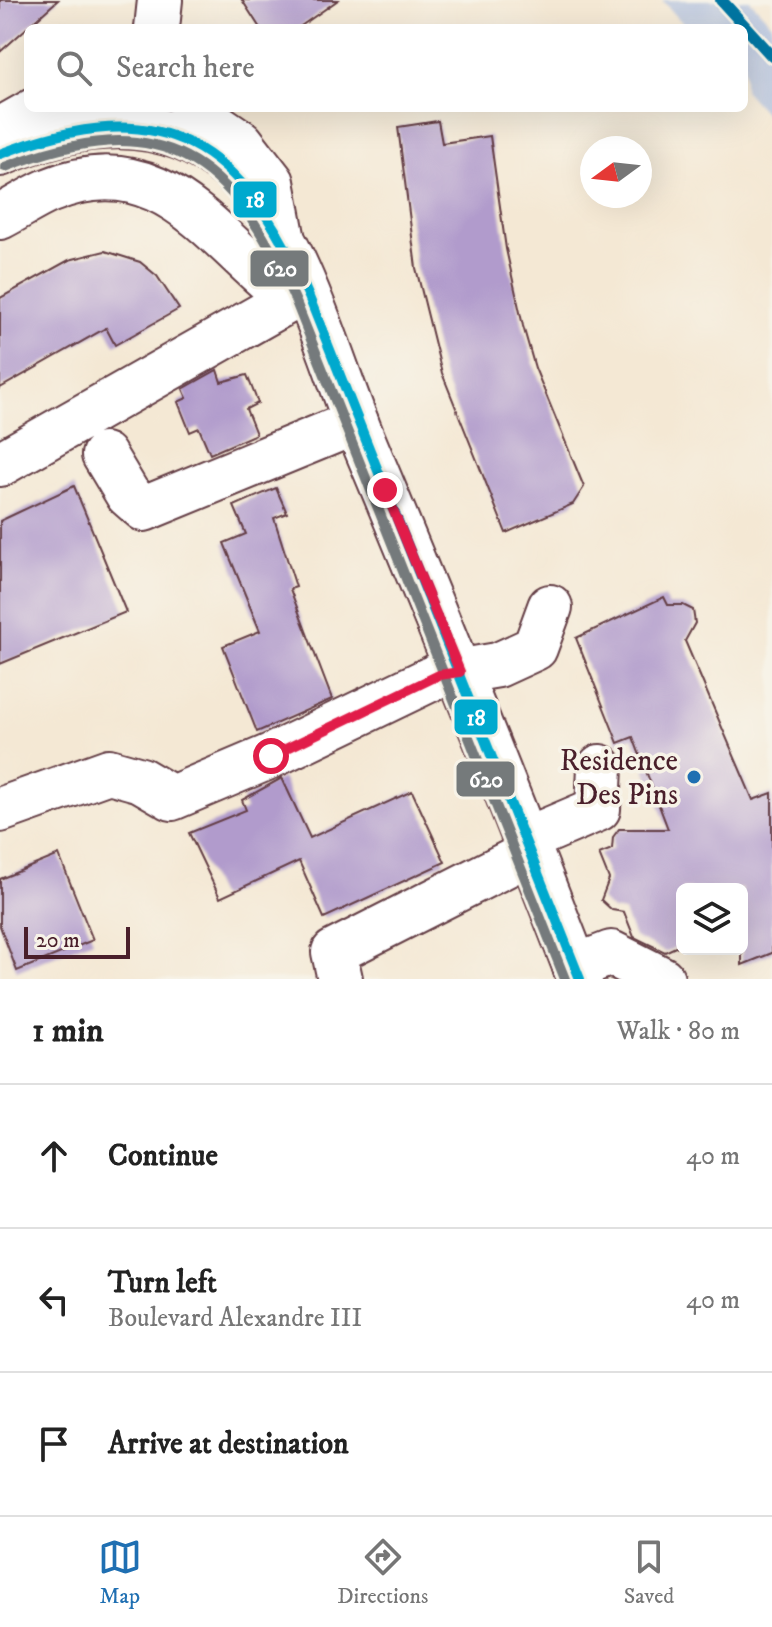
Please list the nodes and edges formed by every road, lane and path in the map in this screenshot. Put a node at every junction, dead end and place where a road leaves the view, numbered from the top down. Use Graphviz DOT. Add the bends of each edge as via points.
graph roads {
  1 [pos="160,0"];
  2 [pos="157,24"];
  3 [pos="32,112"];
  4 [pos="197,112"];
  5 [pos="0,130"];
  6 [pos="0,154"];
  7 [pos="0,217"];
  8 [pos="283,241"];
  9 [pos="298,296"];
  10 [pos="356,422"];
  11 [pos="104,455"];
  12 [pos="0,464"];
  13 [pos="550,607"];
  14 [pos="460,672"];
  15 [pos="600,767"];
  16 [pos="0,810"];
  17 [pos="528,846"];
  18 [pos="577,973"];
  19 [pos="340,979"];
  20 [pos="662,979"];
  1 -- 2 [label="main road"];
  3 -- 5 [label="main road"];
  4 -- 8 [label="main road" via="241,142 272,182"];
  6 -- 8 [label="main road" via="79,128 118,124 158,130 193,143 230,168 257,196"];
  7 -- 9 [label="main road" via="49,190 92,179 152,186 185,203 258,275"];
  8 -- 9 [label="main road"];
  9 -- 10 [label="main road"];
  9 -- 12 [label="main road"];
  10 -- 11 [label="main road" via="144,509 128,495"];
  10 -- 14 [label="main road"];
  13 -- 14 [label="main road" via="535,648 498,665"];
  14 -- 16 [label="main road" via="439,675 172,798 141,780 109,771"];
  14 -- 17 [label="main road"];
  15 -- 17 [label="main road" via="598,809"];
  17 -- 18 [label="main road"];
  17 -- 19 [label="main road" via="334,952"];
  18 -- 20 [label="main road" via="611,953"];
}
